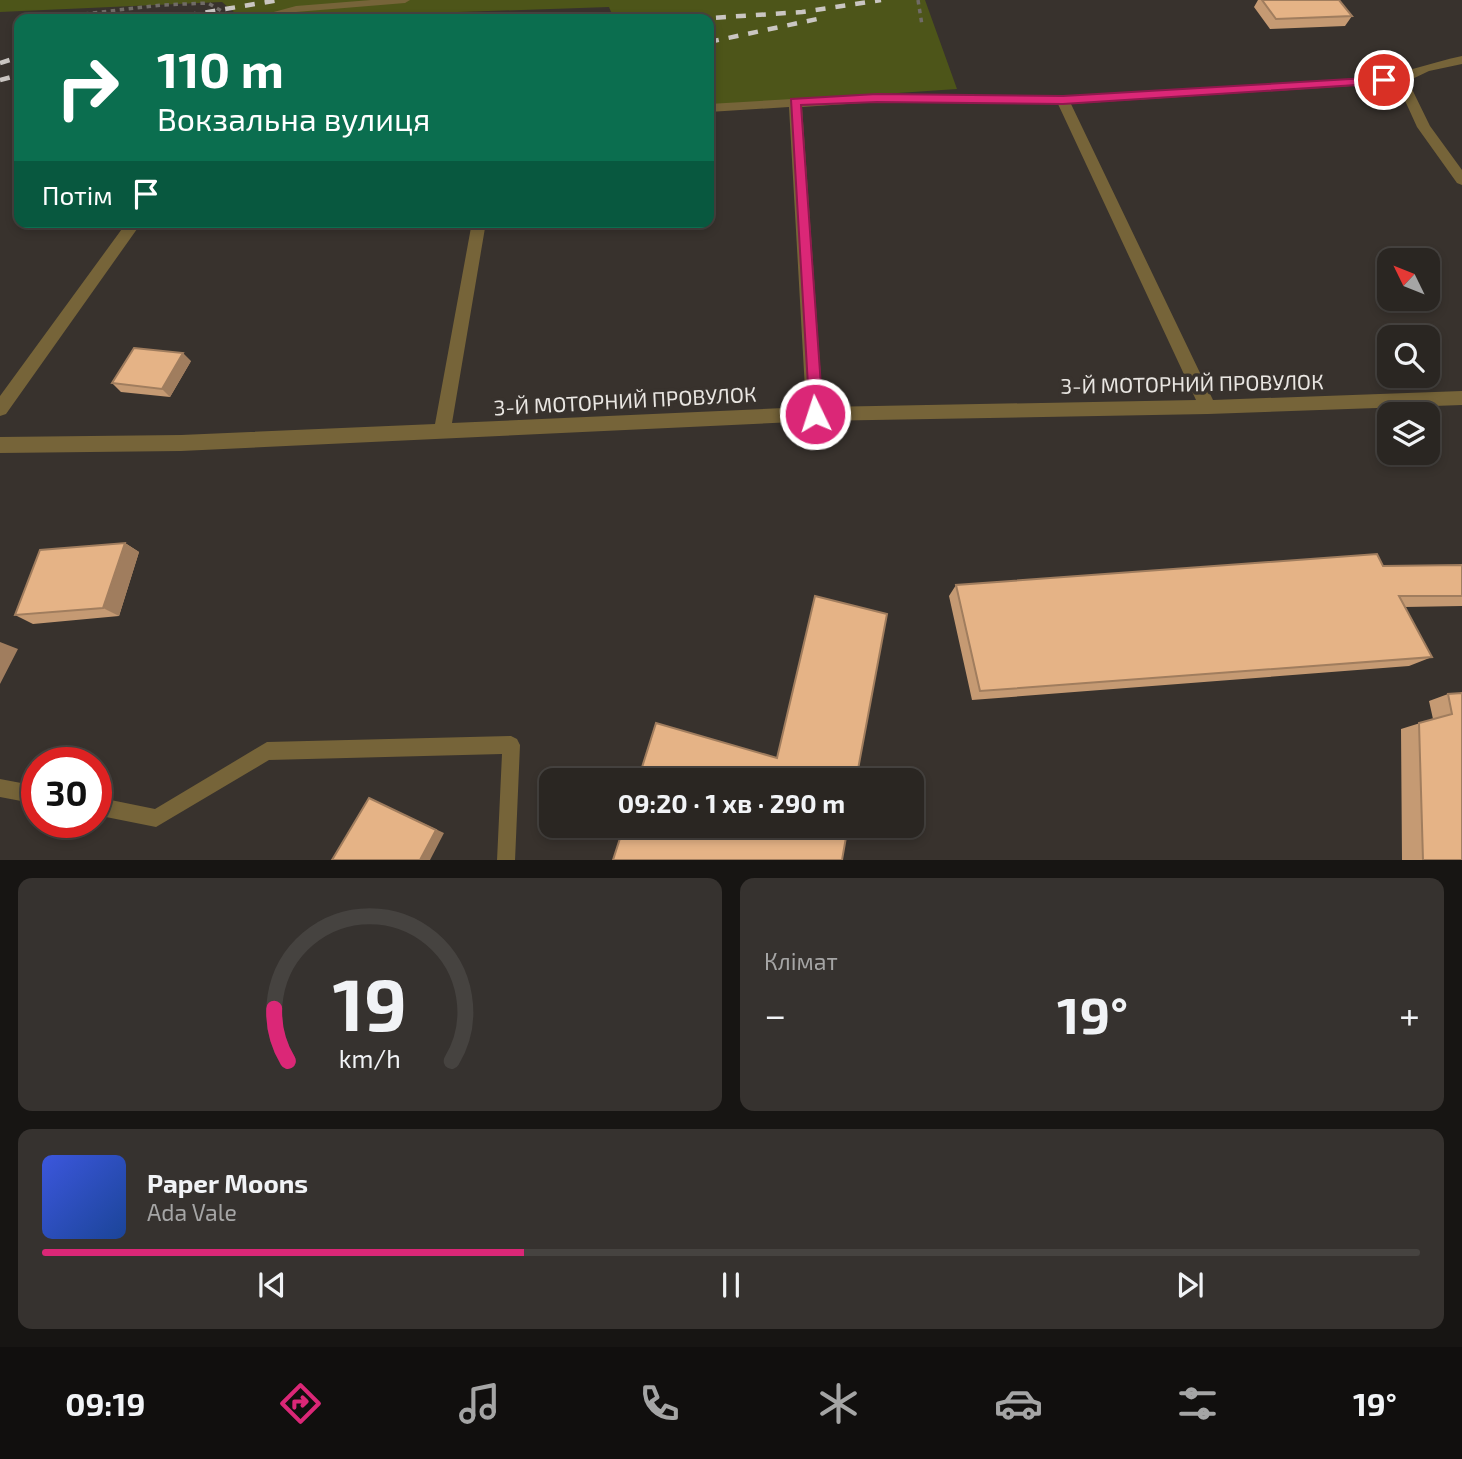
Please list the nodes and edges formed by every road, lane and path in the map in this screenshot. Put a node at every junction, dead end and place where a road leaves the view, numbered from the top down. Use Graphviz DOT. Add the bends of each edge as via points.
graph roads {
  1 [pos="405,0"];
  2 [pos="918,0"];
  3 [pos="84,14"];
  4 [pos="226,14"];
  5 [pos="276,14"];
  6 [pos="922,25"];
  7 [pos="1462,60"];
  8 [pos="1401,79"];
  9 [pos="1063,100"];
  10 [pos="795,102"];
  11 [pos="714,108"];
  12 [pos="1462,180"];
  13 [pos="131,228"];
  14 [pos="479,228"];
  15 [pos="1462,398"];
  16 [pos="1208,407"];
  17 [pos="0,409"];
  18 [pos="815,414"];
  19 [pos="442,431"];
  20 [pos="0,445"];
  21 [pos="0,788"];
  22 [pos="21,792"];
  23 [pos="112,809"];
  24 [pos="506,860"];
  1 -- 5 [label="lane"];
  2 -- 6 [label="path"];
  3 -- 4 [label="path" via="208,4"];
  7 -- 8 [label="street" via="1424,68"];
  8 -- 9 [label="street"];
  8 -- 12 [label="street" via="1424,127"];
  9 -- 10 [label="street"];
  9 -- 16 [label="street"];
  10 -- 11 [label="street"];
  10 -- 18 [label="street"];
  13 -- 17 [label="street"];
  14 -- 19 [label="street"];
  15 -- 16 [label="street, 3-Й МОТОРНИЙ ПРОВУЛОК"];
  16 -- 18 [label="street, 3-Й МОТОРНИЙ ПРОВУЛОК"];
  18 -- 19 [label="street, 3-Й МОТОРНИЙ ПРОВУЛОК"];
  19 -- 20 [label="street, 3-Й МОТОРНИЙ ПРОВУЛОК" via="181,443"];
  21 -- 22 [label="lane"];
  23 -- 24 [label="lane" via="156,818 267,751 511,745"];
}
